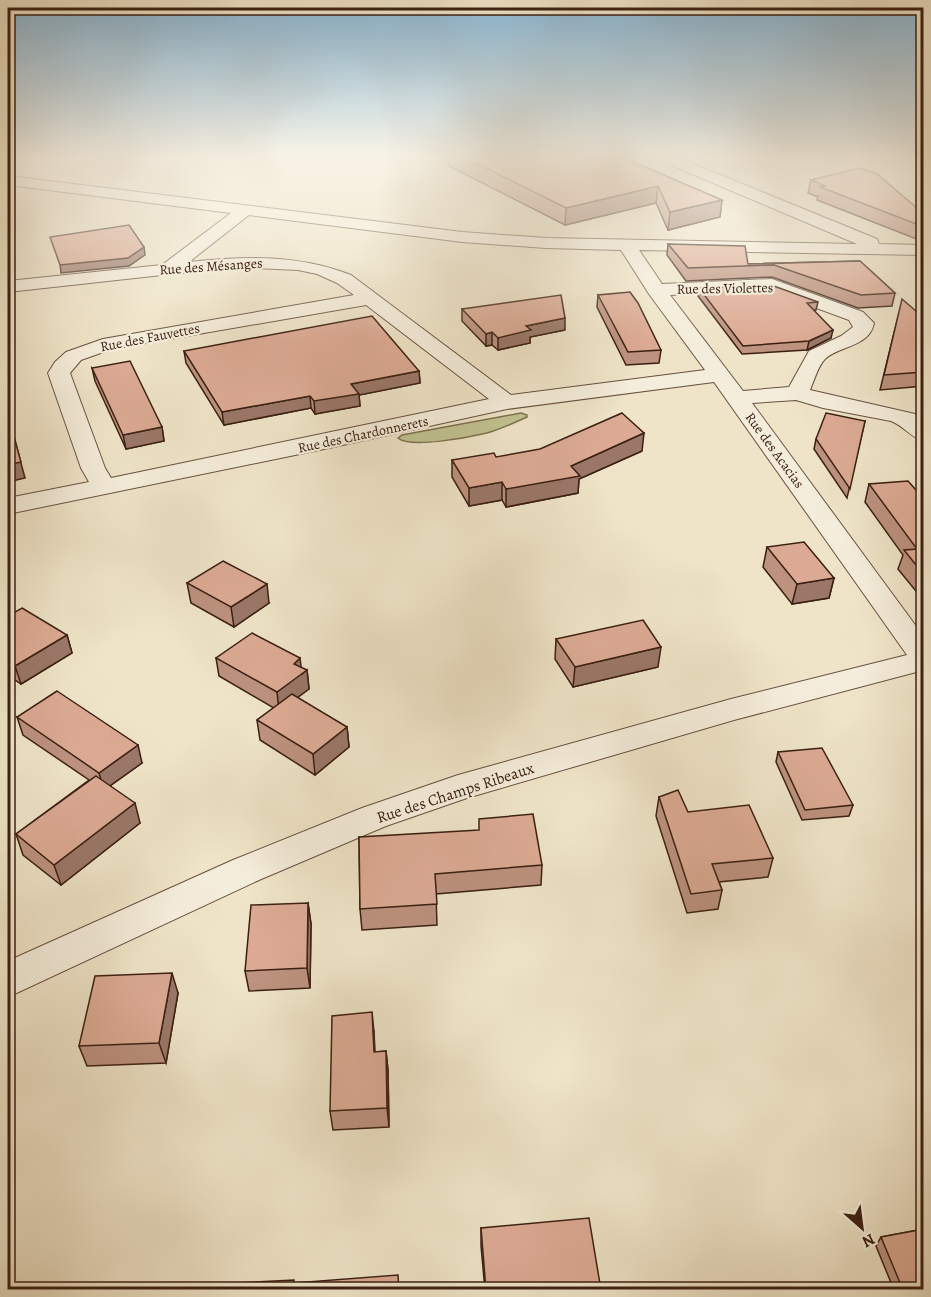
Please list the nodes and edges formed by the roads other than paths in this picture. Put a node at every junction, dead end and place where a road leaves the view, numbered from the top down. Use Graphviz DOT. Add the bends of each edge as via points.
graph roads {
  1 [pos="234,219"];
  2 [pos="307,219"];
  3 [pos="812,219"];
  4 [pos="627,245"];
  5 [pos="885,249"];
  6 [pos="924,250"];
  7 [pos="168,269"];
  8 [pos="11,281"];
  9 [pos="656,290"];
  10 [pos="371,298"];
  11 [pos="720,375"];
  12 [pos="797,393"];
  13 [pos="737,398"];
  14 [pos="507,402"];
  15 [pos="924,434"];
  16 [pos="104,486"];
  17 [pos="8,506"];
  18 [pos="924,654"];
  19 [pos="924,660"];
  20 [pos="8,980"];
  1 -- 7 [label="street"];
  2 -- 4 [label="street" via="462,237"];
  3 -- 5 [label="street"];
  4 -- 5 [label="street"];
  4 -- 9 [label="street, Rue des Acacias"];
  5 -- 6 [label="street"];
  7 -- 8 [label="street, Rue des Mésanges"];
  7 -- 10 [label="street, Rue des Mésanges" via="236,261 298,265 344,279"];
  9 -- 11 [label="street, Rue des Acacias"];
  9 -- 12 [label="street, Rue des Violettes" via="771,285 856,316 864,323 863,329 816,355"];
  10 -- 14 [label="street, Rue des Mésanges"];
  10 -- 16 [label="street, Rue des Fauvettes" via="110,344 70,358 59,373 93,468"];
  11 -- 13 [label="street, Rue des Acacias"];
  11 -- 14 [label="street, Rue des Chardonnerets"];
  12 -- 13 [label="street"];
  12 -- 15 [label="street" via="897,415"];
  13 -- 18 [label="street, Rue des Acacias"];
  14 -- 16 [label="street, Rue des Chardonnerets"];
  16 -- 17 [label="street, Rue des Chardonnerets"];
  19 -- 20 [label="street, Rue des Champs Ribeaux" via="720,713 374,817 246,870"];
}
